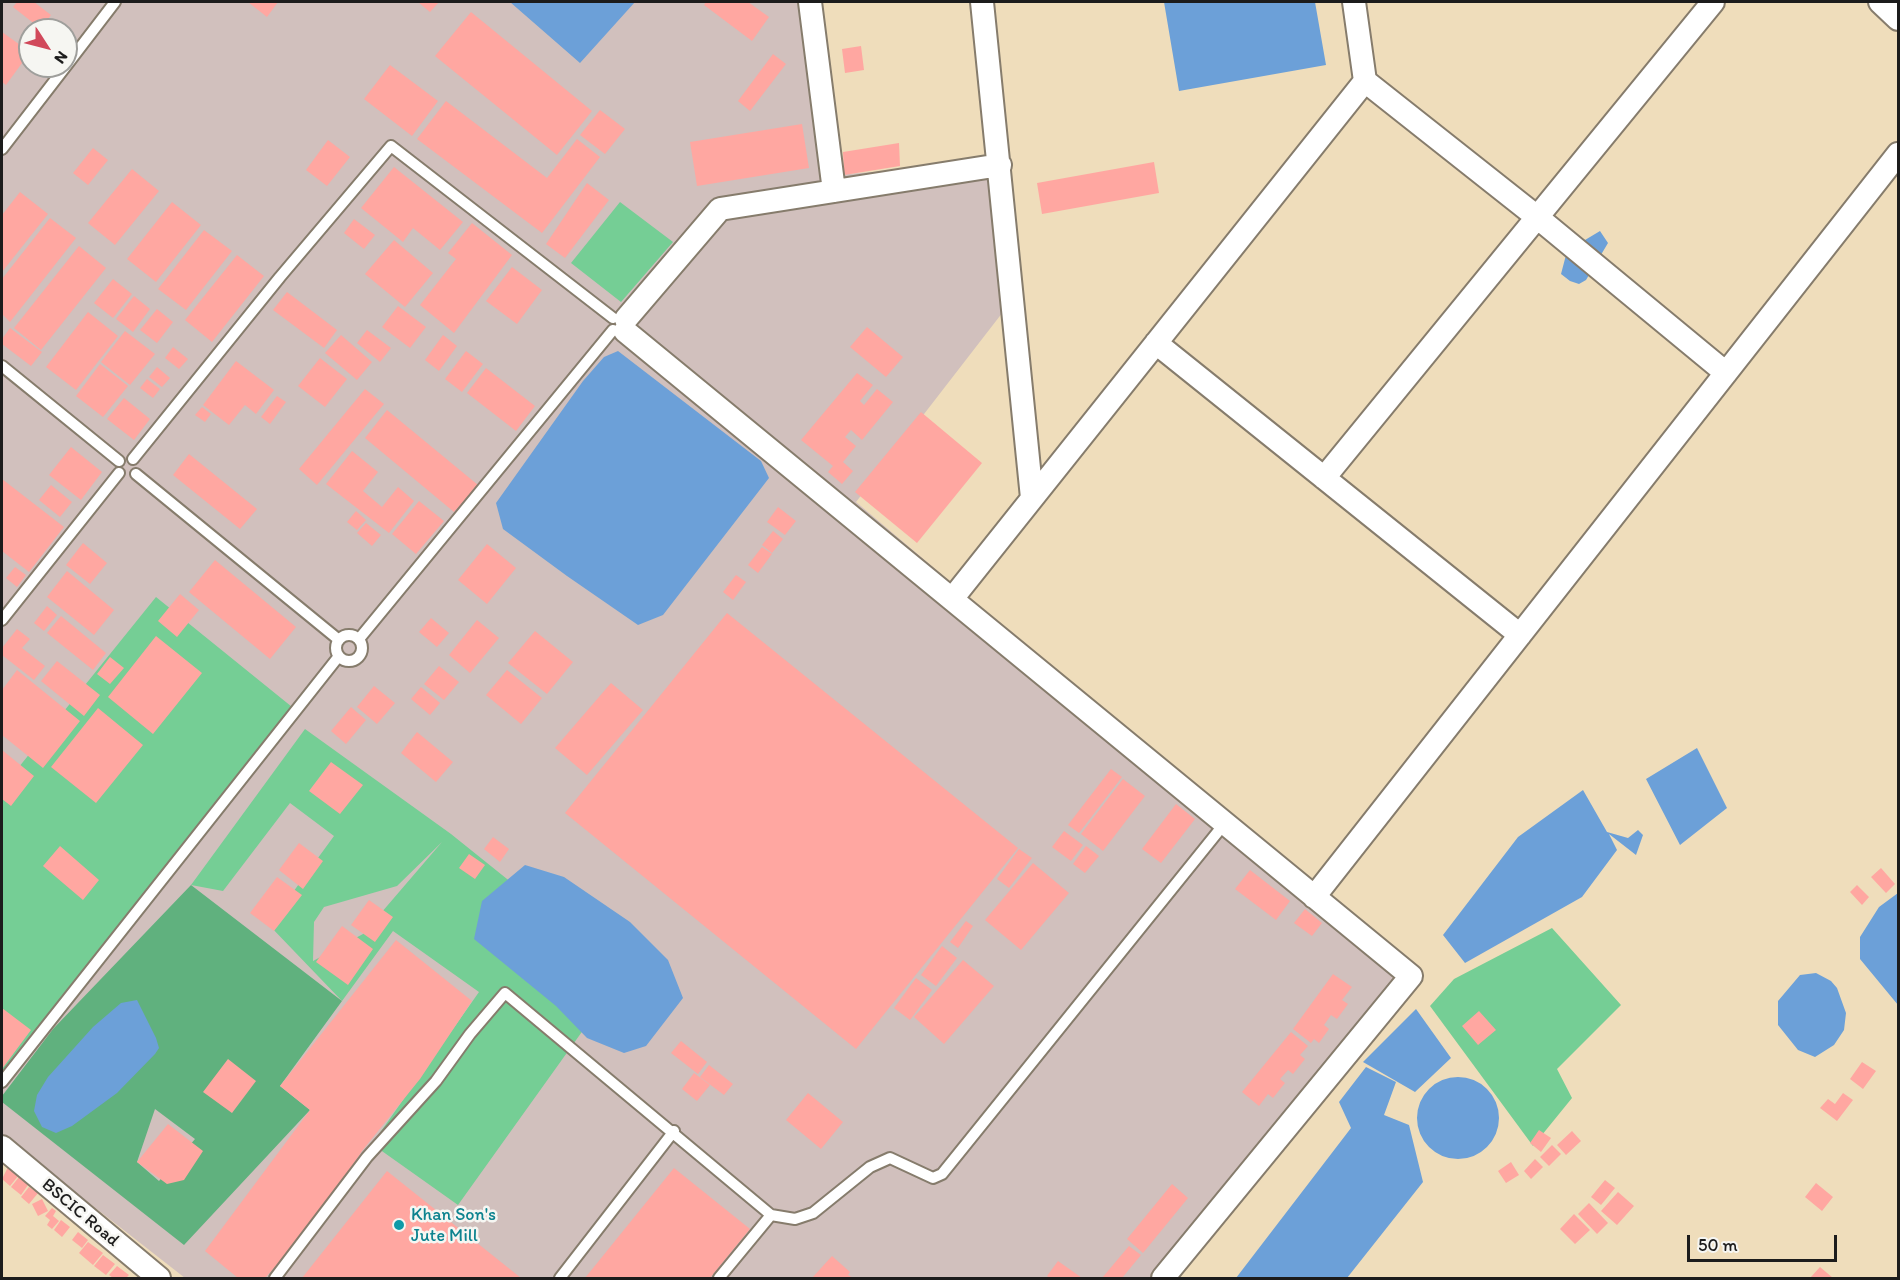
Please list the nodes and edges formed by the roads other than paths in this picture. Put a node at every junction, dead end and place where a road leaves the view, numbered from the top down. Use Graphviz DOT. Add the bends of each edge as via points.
graph roads {
  1 [pos="115,2"];
  2 [pos="810,2"];
  3 [pos="982,2"];
  4 [pos="1354,2"];
  5 [pos="1713,2"];
  6 [pos="1880,2"];
  7 [pos="1899,19"];
  8 [pos="78,50"];
  9 [pos="57,78"];
  10 [pos="1365,81"];
  11 [pos="2,149"];
  12 [pos="1899,154"];
  13 [pos="1000,165"];
  14 [pos="834,191"];
  15 [pos="1537,217"];
  16 [pos="619,324"];
  17 [pos="1156,343"];
  18 [pos="2,366"];
  19 [pos="1726,373"];
  20 [pos="133,459"];
  21 [pos="119,461"];
  22 [pos="119,473"];
  23 [pos="136,474"];
  24 [pos="1324,478"];
  25 [pos="1032,498"];
  26 [pos="952,599"];
  27 [pos="2,620"];
  28 [pos="1520,635"];
  29 [pos="359,639"];
  30 [pos="339,640"];
  31 [pos="339,656"];
  32 [pos="1225,823"];
  33 [pos="1314,897"];
  34 [pos="2,1082"];
  35 [pos="674,1131"];
  36 [pos="2,1147"];
  37 [pos="771,1215"];
  38 [pos="152,1275"];
  39 [pos="275,1278"];
  40 [pos="560,1278"];
  41 [pos="719,1278"];
  42 [pos="1164,1278"];
  1 -- 8 [label="lane"];
  2 -- 14 [label="street"];
  3 -- 13 [label="street"];
  4 -- 10 [label="street"];
  5 -- 15 [label="street"];
  6 -- 7 [label="street"];
  9 -- 11 [label="lane"];
  10 -- 15 [label="street"];
  10 -- 17 [label="street"];
  12 -- 19 [label="street"];
  13 -- 14 [label="street"];
  13 -- 25 [label="street"];
  14 -- 16 [label="street" via="720,209"];
  15 -- 19 [label="street"];
  15 -- 24 [label="street"];
  16 -- 20 [label="lane" via="391,146 279,277"];
  16 -- 26 [label="street"];
  16 -- 29 [label="lane"];
  17 -- 24 [label="street"];
  17 -- 25 [label="street"];
  18 -- 21 [label="lane"];
  19 -- 28 [label="street"];
  20 -- 21 [label="lane"];
  20 -- 23 [label="lane" via="138,466"];
  21 -- 22 [label="lane"];
  22 -- 23 [label="lane" via="123,477"];
  22 -- 27 [label="lane"];
  23 -- 30 [label="lane"];
  24 -- 28 [label="street"];
  25 -- 26 [label="street"];
  26 -- 32 [label="street"];
  28 -- 33 [label="street"];
  29 -- 30 [label="lane" via="349,635"];
  29 -- 31 [label="lane" via="359,656 350,661"];
  30 -- 31 [label="lane"];
  31 -- 34 [label="lane"];
  32 -- 33 [label="street"];
  32 -- 37 [label="lane" via="942,1174 933,1178 890,1158 870,1167 813,1213 795,1219"];
  33 -- 42 [label="street" via="1411,976"];
  35 -- 37 [label="lane"];
  35 -- 39 [label="lane" via="506,993 436,1081 367,1157"];
  35 -- 40 [label="lane"];
  36 -- 38 [label="street, BSCIC Road"];
  37 -- 41 [label="lane"];
}
